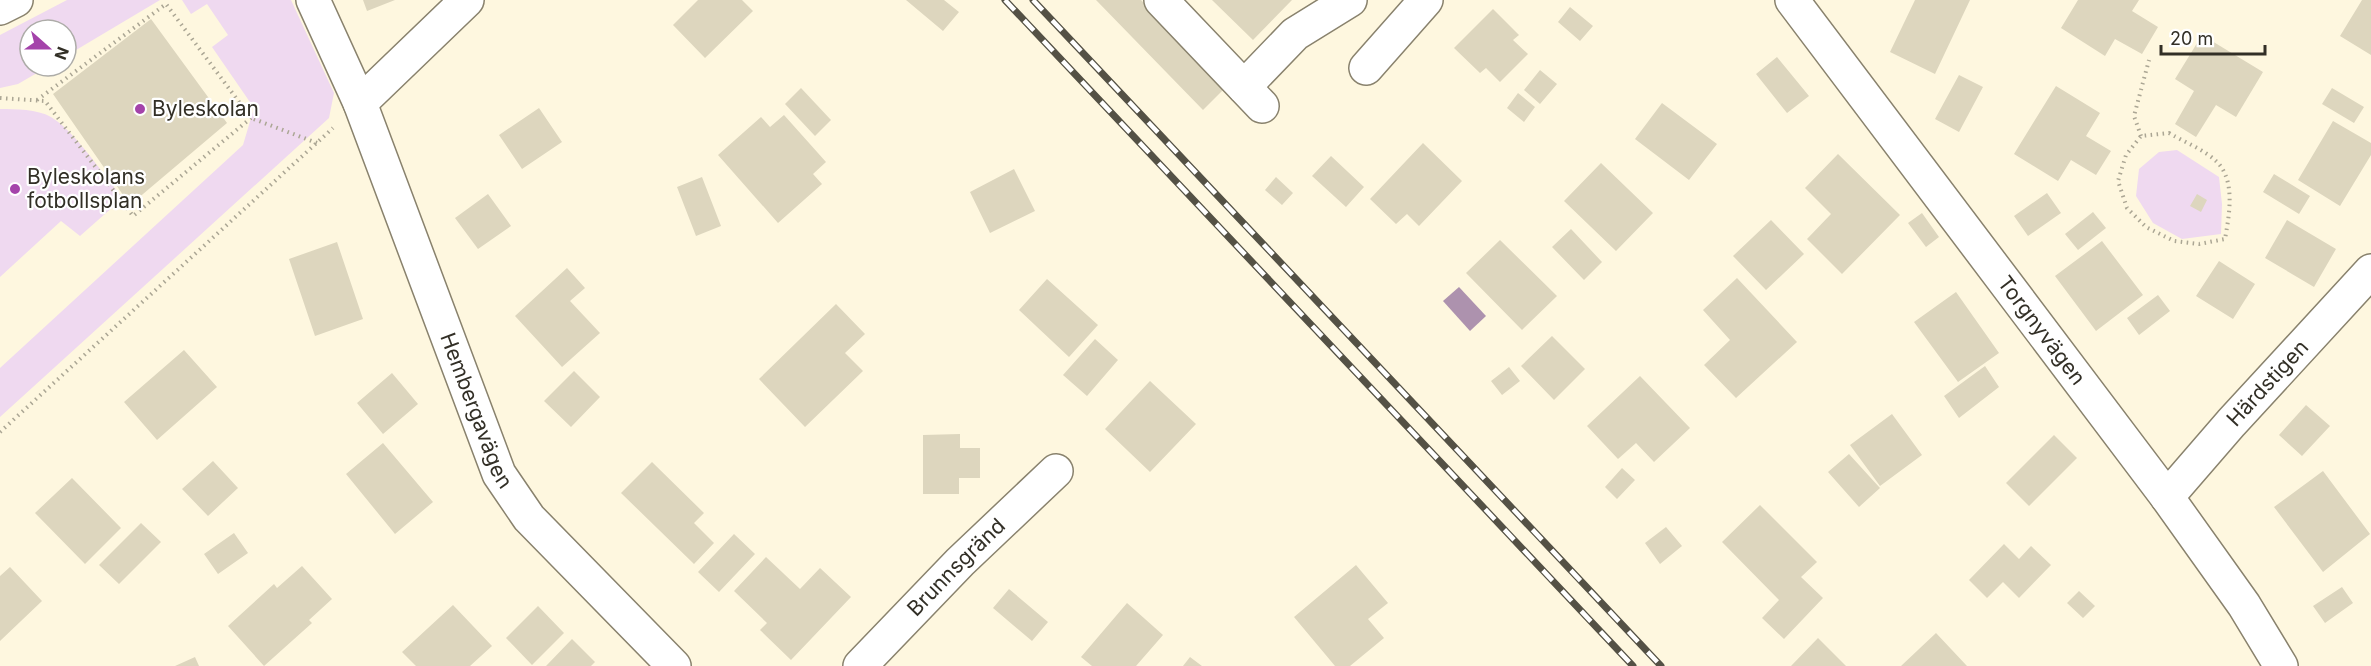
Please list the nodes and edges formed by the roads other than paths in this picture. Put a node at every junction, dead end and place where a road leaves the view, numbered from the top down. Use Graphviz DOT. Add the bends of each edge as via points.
graph roads {
  1 [pos="16,0"];
  2 [pos="313,0"];
  3 [pos="467,0"];
  4 [pos="1161,0"];
  5 [pos="1350,0"];
  6 [pos="1426,0"];
  7 [pos="1792,0"];
  8 [pos="0,8"];
  9 [pos="1366,68"];
  10 [pos="360,103"];
  11 [pos="2371,271"];
  12 [pos="1056,471"];
  13 [pos="2167,497"];
  14 [pos="674,666"];
  15 [pos="860,666"];
  16 [pos="2281,666"];
  1 -- 8 [label="street"];
  2 -- 10 [label="street, Hembergavägen"];
  3 -- 10 [label="street"];
  4 -- 5 [label="street" via="1253,97 1295,34"];
  6 -- 9 [label="street"];
  7 -- 13 [label="street, Torgnyvägen"];
  10 -- 14 [label="street, Hembergavägen" via="499,474 529,518"];
  11 -- 13 [label="street, Härdstigen"];
  12 -- 15 [label="street, Brunnsgränd" via="960,562"];
  13 -- 16 [label="street, Torgnyvägen" via="2244,605"];
}
